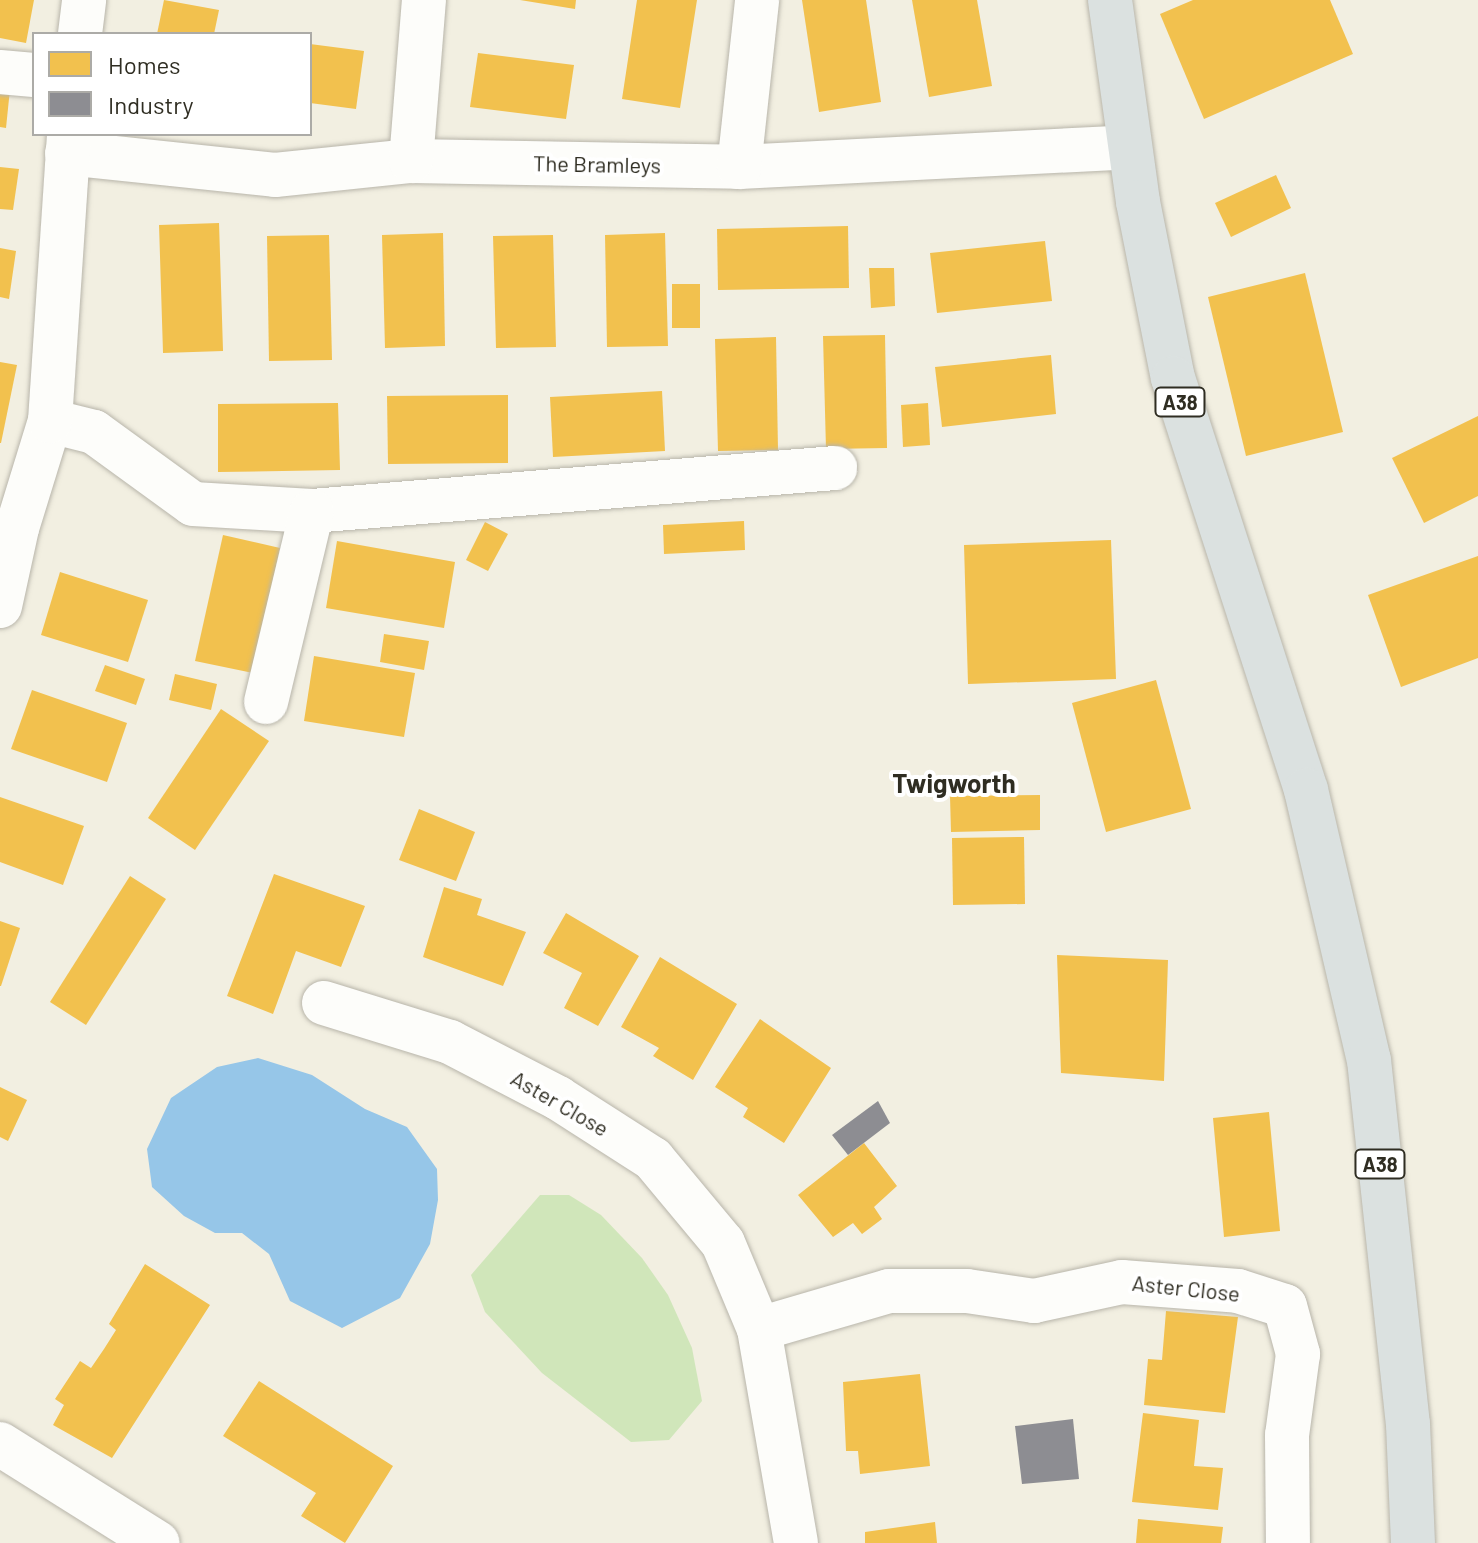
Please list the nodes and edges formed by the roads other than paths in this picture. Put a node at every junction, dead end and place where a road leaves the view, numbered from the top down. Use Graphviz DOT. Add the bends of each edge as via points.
graph roads {
  1 [pos="84,0"];
  2 [pos="424,0"];
  3 [pos="757,0"];
  4 [pos="1110,0"];
  5 [pos="80,32"];
  6 [pos="0,72"];
  7 [pos="32,75"];
  8 [pos="68,144"];
  9 [pos="1129,147"];
  10 [pos="411,161"];
  11 [pos="739,167"];
  12 [pos="50,421"];
  13 [pos="835,468"];
  14 [pos="312,511"];
  15 [pos="9,526"];
  16 [pos="0,606"];
  17 [pos="266,702"];
  18 [pos="347,1021"];
  19 [pos="759,1329"];
  20 [pos="0,1444"];
  21 [pos="158,1543"];
  22 [pos="796,1543"];
  23 [pos="1288,1543"];
  24 [pos="1413,1543"];
  1 -- 5 [label="street"];
  2 -- 10 [label="street"];
  3 -- 11 [label="street"];
  4 -- 9 [label="main road, A38"];
  6 -- 7 [label="street"];
  8 -- 10 [label="street, The Bramleys" via="275,175"];
  8 -- 12 [label="street"];
  9 -- 11 [label="street, The Bramleys"];
  9 -- 24 [label="main road, A38" via="1173,378 1306,790 1369,1060 1408,1424"];
  10 -- 11 [label="street, The Bramleys"];
  12 -- 14 [label="street" via="94,432 193,504"];
  12 -- 15 [label="street"];
  13 -- 14 [label="street"];
  14 -- 17 [label="street"];
  15 -- 16 [label="street"];
  18 -- 19 [label="street, Aster Close" via="450,1042 558,1098 653,1159 723,1243"];
  19 -- 22 [label="street, Aster Close"];
  19 -- 23 [label="street, Aster Close" via="889,1291 967,1291 1034,1301 1122,1282 1238,1291 1285,1306 1298,1354 1287,1435"];
  20 -- 21 [label="street"];
}
